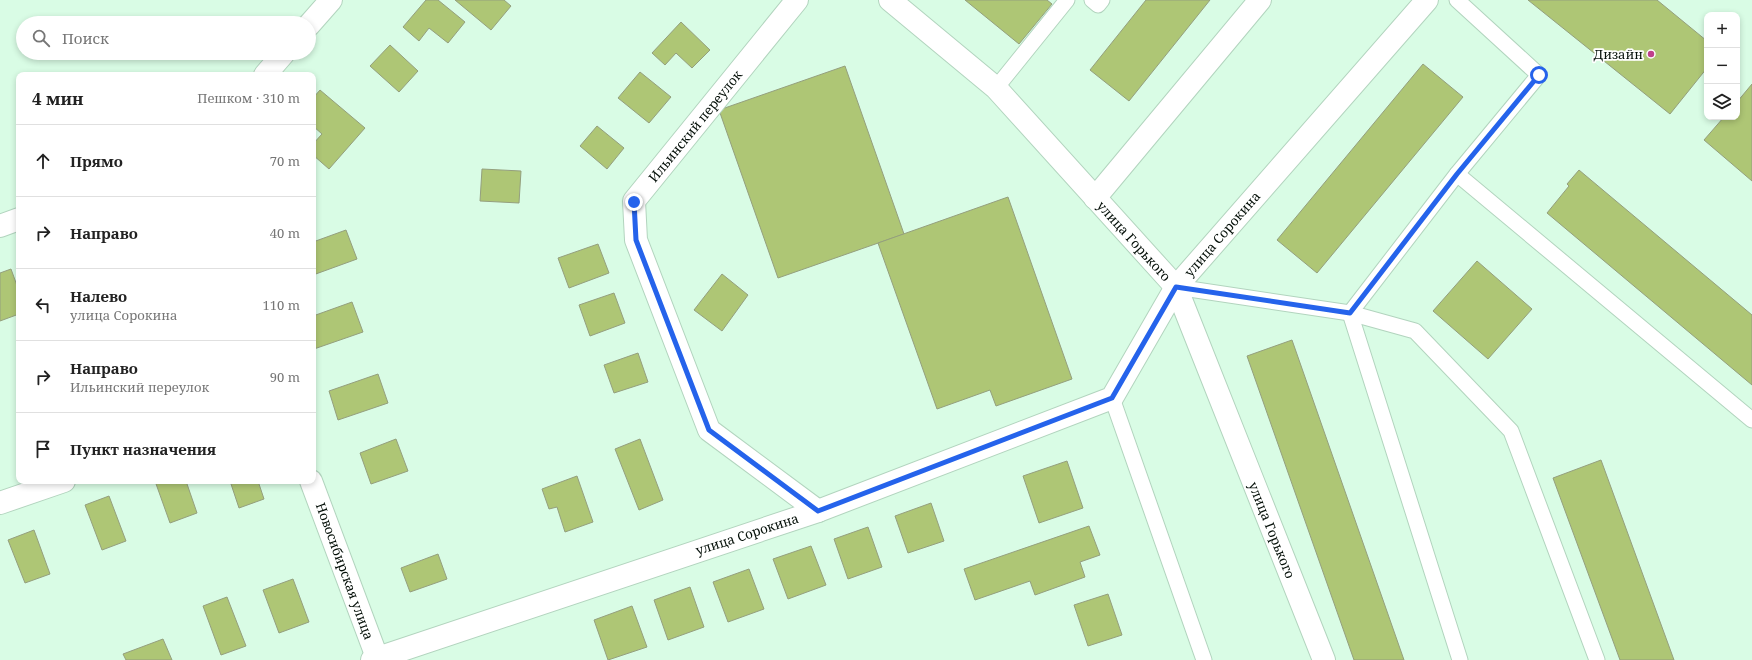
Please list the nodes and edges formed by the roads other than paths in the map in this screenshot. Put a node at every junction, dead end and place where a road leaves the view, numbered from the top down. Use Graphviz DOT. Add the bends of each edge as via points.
graph roads {
  1 [pos="331,0"];
  2 [pos="797,0"];
  3 [pos="890,0"];
  4 [pos="1067,0"];
  5 [pos="1092,0"];
  6 [pos="1102,0"];
  7 [pos="1260,0"];
  8 [pos="1427,0"];
  9 [pos="1457,0"];
  10 [pos="316,17"];
  11 [pos="278,60"];
  12 [pos="268,72"];
  13 [pos="996,88"];
  14 [pos="1457,174"];
  15 [pos="1095,198"];
  16 [pos="16,221"];
  17 [pos="0,226"];
  18 [pos="1176,287"];
  19 [pos="1350,313"];
  20 [pos="1112,398"];
  21 [pos="1752,420"];
  22 [pos="55,484"];
  23 [pos="312,484"];
  24 [pos="0,503"];
  25 [pos="818,511"];
  26 [pos="376,659"];
  27 [pos="1204,660"];
  28 [pos="1324,660"];
  29 [pos="1460,660"];
  30 [pos="1597,660"];
  1 -- 10 [label="street"];
  2 -- 25 [label="street, Ильинский переулок" via="634,202 636,240 709,430"];
  3 -- 13 [label="street, улица Горького"];
  4 -- 13 [label="lane"];
  5 -- 6 [label="lane" via="1098,5"];
  7 -- 15 [label="street"];
  8 -- 18 [label="street, улица Сорокина"];
  9 -- 14 [label="lane" via="1539,75"];
  11 -- 12 [label="street"];
  13 -- 15 [label="street, улица Горького"];
  14 -- 19 [label="lane"];
  14 -- 21 [label="lane"];
  15 -- 18 [label="street, улица Горького"];
  16 -- 17 [label="street"];
  18 -- 19 [label="lane"];
  18 -- 20 [label="street, улица Сорокина"];
  18 -- 28 [label="street, улица Горького"];
  19 -- 29 [label="lane"];
  19 -- 30 [label="lane" via="1416,331 1511,431"];
  20 -- 25 [label="street, улица Сорокина"];
  20 -- 27 [label="lane"];
  22 -- 24 [label="street"];
  23 -- 26 [label="street, Новосибирская улица"];
  25 -- 26 [label="street, улица Сорокина"];
}
